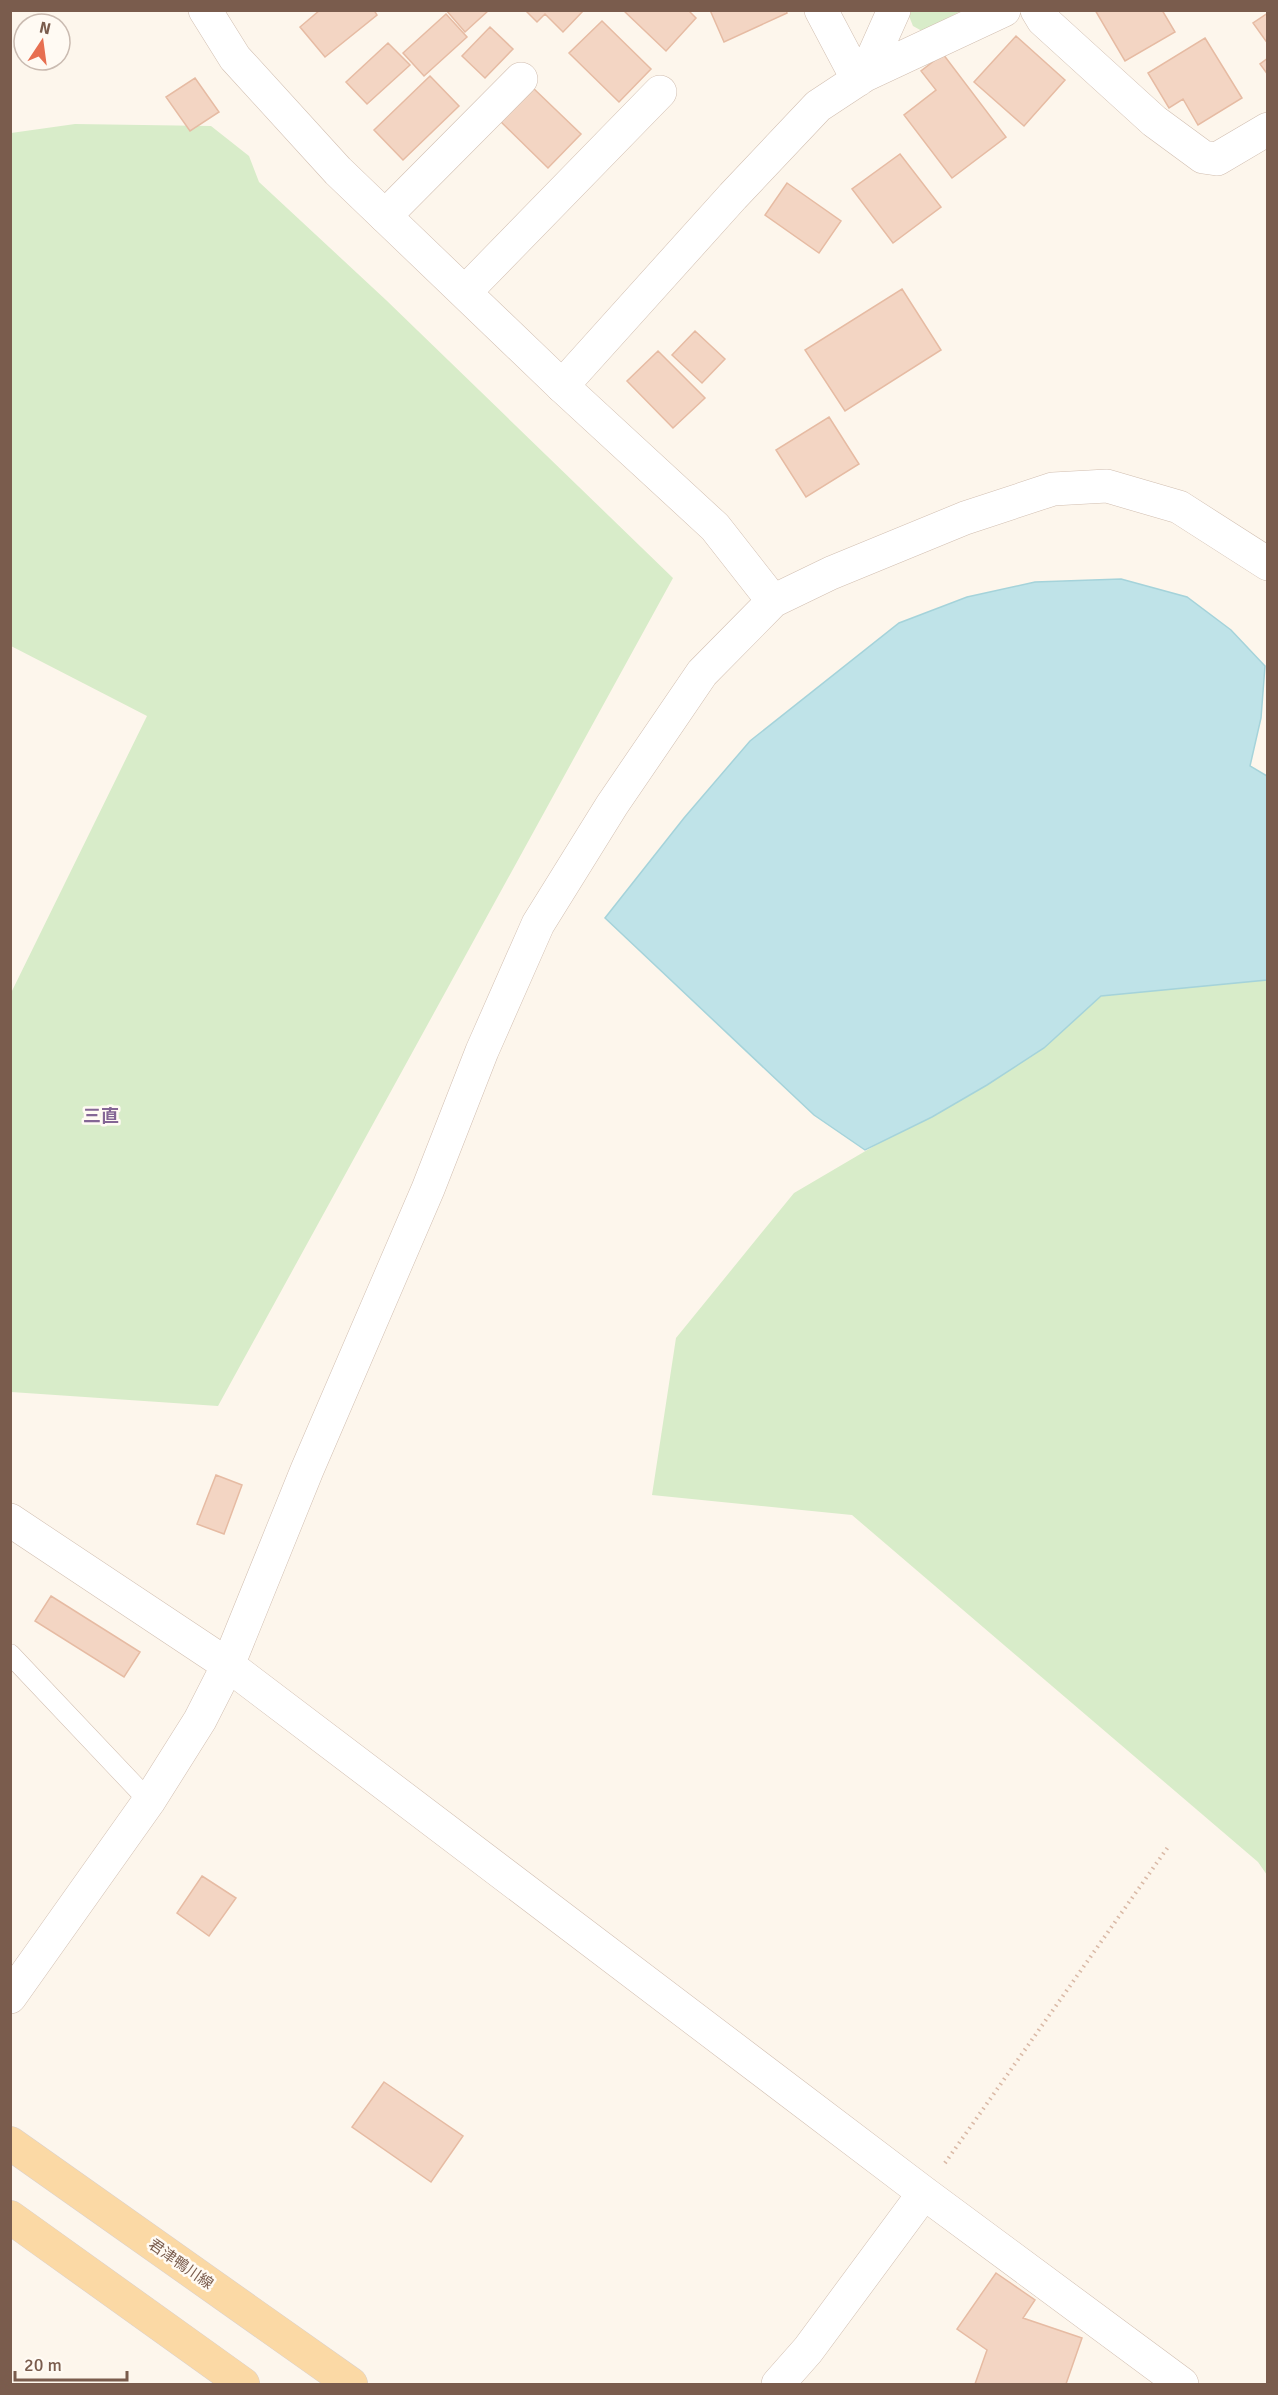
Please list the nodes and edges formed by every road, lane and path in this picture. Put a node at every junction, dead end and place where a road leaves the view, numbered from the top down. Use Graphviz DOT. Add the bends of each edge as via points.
graph roads {
  1 [pos="205,10"];
  2 [pos="821,10"];
  3 [pos="894,10"];
  4 [pos="1004,10"];
  5 [pos="1037,10"];
  6 [pos="862,77"];
  7 [pos="520,80"];
  8 [pos="660,92"];
  9 [pos="1268,129"];
  10 [pos="385,216"];
  11 [pos="465,292"];
  12 [pos="562,386"];
  13 [pos="1268,564"];
  14 [pos="773,601"];
  15 [pos="10,1520"];
  16 [pos="10,1654"];
  17 [pos="228,1665"];
  18 [pos="149,1801"];
  19 [pos="1168,1847"];
  20 [pos="10,1997"];
  21 [pos="10,2143"];
  22 [pos="924,2193"];
  23 [pos="10,2217"];
  24 [pos="243,2385"];
  25 [pos="351,2385"];
  26 [pos="778,2385"];
  27 [pos="1182,2385"];
  1 -- 10 [label="street" via="235,58 338,171"];
  2 -- 6 [label="street"];
  3 -- 6 [label="street"];
  4 -- 6 [label="street"];
  5 -- 9 [label="street" via="1043,20 1154,121 1203,158 1217,159"];
  6 -- 12 [label="street" via="818,106"];
  7 -- 10 [label="street"];
  8 -- 11 [label="street"];
  10 -- 11 [label="street"];
  11 -- 12 [label="street"];
  12 -- 14 [label="street" via="715,527"];
  13 -- 14 [label="street" via="1179,507 1107,486 1053,489 965,518"];
  14 -- 17 [label="street" via="702,673 612,805 538,924"];
  15 -- 17 [label="street"];
  16 -- 18 [label="lane"];
  17 -- 18 [label="street" via="200,1720"];
  17 -- 22 [label="street"];
  18 -- 20 [label="street"];
  19 -- 22 [label="path"];
  21 -- 25 [label="main road, 君津鴨川線"];
  22 -- 26 [label="street"];
  22 -- 27 [label="street"];
  23 -- 24 [label="main road"];
}
